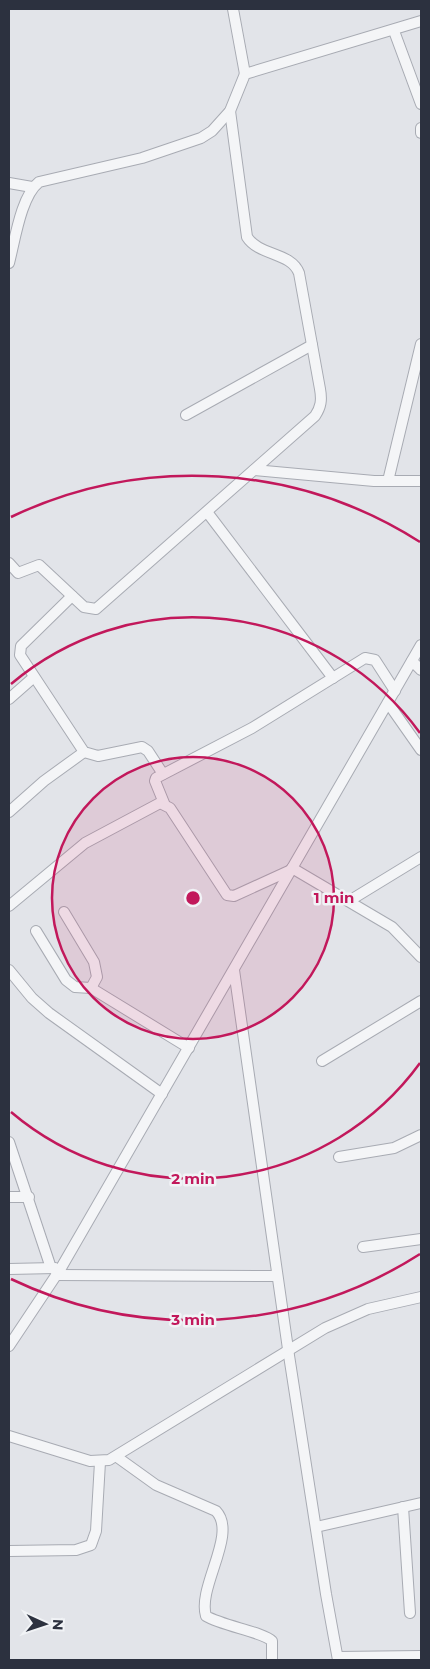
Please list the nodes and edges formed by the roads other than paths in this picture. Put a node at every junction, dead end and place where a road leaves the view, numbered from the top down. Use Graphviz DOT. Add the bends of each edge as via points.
graph roads {
  1 [pos="233,9"];
  2 [pos="421,21"];
  3 [pos="394,31"];
  4 [pos="245,74"];
  5 [pos="421,104"];
  6 [pos="230,111"];
  7 [pos="421,128"];
  8 [pos="421,133"];
  9 [pos="9,183"];
  10 [pos="32,187"];
  11 [pos="9,262"];
  12 [pos="421,344"];
  13 [pos="312,345"];
  14 [pos="186,415"];
  15 [pos="254,470"];
  16 [pos="388,481"];
  17 [pos="421,481"];
  18 [pos="207,512"];
  19 [pos="9,563"];
  20 [pos="72,596"];
  21 [pos="421,645"];
  22 [pos="412,661"];
  23 [pos="421,670"];
  24 [pos="34,677"];
  25 [pos="333,678"];
  26 [pos="395,691"];
  27 [pos="9,699"];
  28 [pos="388,703"];
  29 [pos="421,750"];
  30 [pos="84,752"];
  31 [pos="163,774"];
  32 [pos="164,803"];
  33 [pos="9,812"];
  34 [pos="421,856"];
  35 [pos="292,869"];
  36 [pos="349,901"];
  37 [pos="9,906"];
  38 [pos="64,912"];
  39 [pos="36,931"];
  40 [pos="421,957"];
  41 [pos="9,970"];
  42 [pos="234,970"];
  43 [pos="91,988"];
  44 [pos="421,1001"];
  45 [pos="189,1048"];
  46 [pos="322,1061"];
  47 [pos="162,1094"];
  48 [pos="421,1134"];
  49 [pos="9,1142"];
  50 [pos="339,1157"];
  51 [pos="9,1197"];
  52 [pos="29,1197"];
  53 [pos="421,1239"];
  54 [pos="364,1247"];
  55 [pos="9,1269"];
  56 [pos="56,1270"];
  57 [pos="277,1276"];
  58 [pos="421,1297"];
  59 [pos="9,1346"];
  60 [pos="288,1349"];
  61 [pos="9,1436"];
  62 [pos="117,1457"];
  63 [pos="100,1462"];
  64 [pos="421,1503"];
  65 [pos="403,1507"];
  66 [pos="316,1527"];
  67 [pos="9,1551"];
  68 [pos="410,1613"];
  69 [pos="421,1656"];
  70 [pos="338,1659"];
  71 [pos="272,1660"];
  1 -- 4 [label="street"];
  2 -- 3 [label="street"];
  3 -- 4 [label="street"];
  3 -- 5 [label="street"];
  4 -- 6 [label="street"];
  6 -- 10 [label="street" via="201,138 142,158 47,178"];
  6 -- 13 [label="street" via="247,237 257,248 297,268"];
  7 -- 8 [label="street"];
  9 -- 10 [label="street"];
  10 -- 11 [label="street" via="26,198"];
  12 -- 16 [label="street"];
  13 -- 14 [label="street"];
  13 -- 15 [label="street" via="321,396 319,410"];
  15 -- 16 [label="street"];
  15 -- 18 [label="street"];
  16 -- 17 [label="street"];
  18 -- 20 [label="street" via="96,609 84,607"];
  18 -- 25 [label="street"];
  19 -- 20 [label="street" via="18,573 39,566"];
  20 -- 24 [label="street" via="20,648 20,655"];
  21 -- 22 [label="street"];
  22 -- 23 [label="street"];
  22 -- 26 [label="street"];
  24 -- 27 [label="street"];
  24 -- 30 [label="street"];
  25 -- 26 [label="street" via="366,658 372,658"];
  25 -- 31 [label="street" via="245,732"];
  26 -- 28 [label="street"];
  28 -- 29 [label="street"];
  28 -- 35 [label="street"];
  30 -- 31 [label="street" via="98,756 142,747"];
  30 -- 33 [label="street"];
  31 -- 32 [label="street" via="155,780"];
  32 -- 35 [label="street" via="227,895 234,896"];
  32 -- 37 [label="street" via="156,803 85,843"];
  34 -- 36 [label="street"];
  35 -- 36 [label="street"];
  35 -- 42 [label="street"];
  36 -- 40 [label="street" via="392,927"];
  38 -- 43 [label="street" via="94,962 97,977"];
  39 -- 43 [label="street" via="66,980 75,987"];
  41 -- 47 [label="street" via="49,1013"];
  42 -- 45 [label="street"];
  42 -- 57 [label="street"];
  43 -- 45 [label="street"];
  44 -- 46 [label="street"];
  45 -- 47 [label="street"];
  47 -- 56 [label="street"];
  48 -- 50 [label="street" via="394,1148"];
  49 -- 52 [label="street"];
  51 -- 52 [label="street"];
  52 -- 56 [label="street"];
  53 -- 54 [label="street"];
  55 -- 56 [label="street"];
  56 -- 57 [label="street"];
  56 -- 59 [label="street"];
  57 -- 60 [label="street"];
  58 -- 60 [label="street" via="368,1309"];
  60 -- 62 [label="street"];
  60 -- 66 [label="street"];
  61 -- 63 [label="street" via="80,1459"];
  62 -- 63 [label="street"];
  62 -- 71 [label="street" via="156,1485 221,1516 223,1530 204,1602 206,1616 235,1628 268,1636 272,1641"];
  63 -- 67 [label="street" via="96,1531 92,1545 76,1550"];
  64 -- 65 [label="street"];
  65 -- 66 [label="street"];
  65 -- 68 [label="street"];
  66 -- 70 [label="street"];
  69 -- 70 [label="street"];
}
